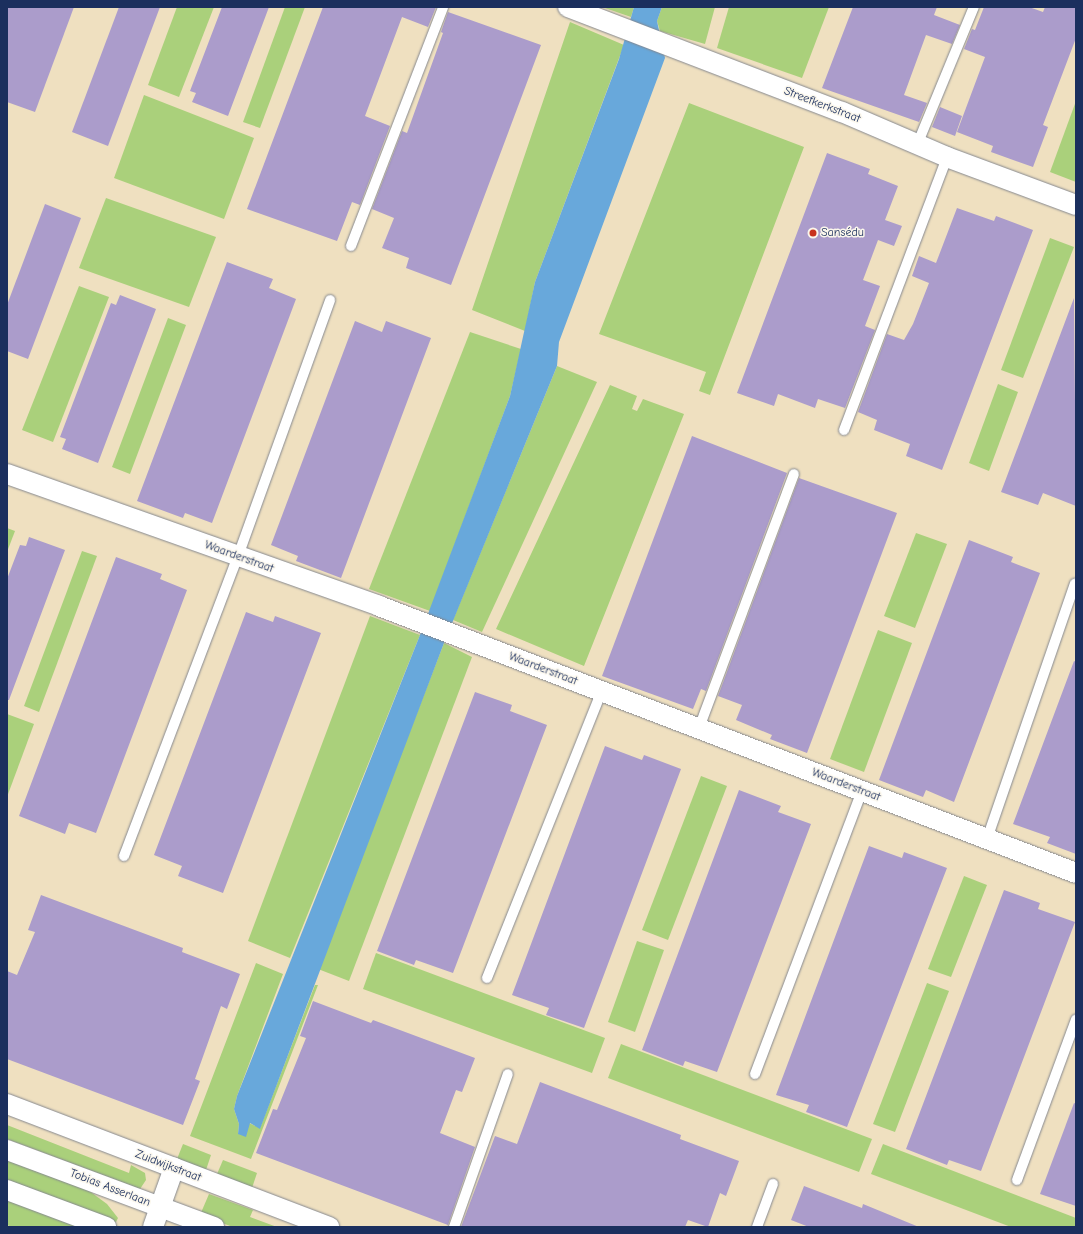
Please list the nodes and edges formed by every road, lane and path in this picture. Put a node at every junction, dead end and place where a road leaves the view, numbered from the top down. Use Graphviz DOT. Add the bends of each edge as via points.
graph roads {
  1 [pos="443,7"];
  2 [pos="568,7"];
  3 [pos="974,7"];
  4 [pos="917,145"];
  5 [pos="947,157"];
  6 [pos="1076,205"];
  7 [pos="351,246"];
  8 [pos="330,300"];
  9 [pos="844,430"];
  10 [pos="7,474"];
  11 [pos="794,474"];
  12 [pos="238,556"];
  13 [pos="1076,584"];
  14 [pos="602,691"];
  15 [pos="699,728"];
  16 [pos="862,791"];
  17 [pos="987,839"];
  18 [pos="124,856"];
  19 [pos="1076,873"];
  20 [pos="487,978"];
  21 [pos="1076,1020"];
  22 [pos="508,1074"];
  23 [pos="755,1074"];
  24 [pos="7,1104"];
  25 [pos="7,1150"];
  26 [pos="174,1168"];
  27 [pos="1017,1180"];
  28 [pos="773,1184"];
  29 [pos="7,1190"];
  30 [pos="161,1207"];
  31 [pos="106,1227"];
  32 [pos="153,1227"];
  33 [pos="214,1227"];
  34 [pos="329,1227"];
  35 [pos="454,1227"];
  36 [pos="757,1227"];
  1 -- 7 [label="lane"];
  2 -- 4 [label="street, Streefkerkstraat" via="842,112"];
  3 -- 4 [label="lane"];
  4 -- 5 [label="street, Streefkerkstraat"];
  5 -- 6 [label="street, Streefkerkstraat"];
  5 -- 9 [label="lane"];
  8 -- 12 [label="lane"];
  10 -- 12 [label="street, Waarderstraat"];
  11 -- 15 [label="lane"];
  12 -- 14 [label="street, Waarderstraat" via="379,606"];
  12 -- 18 [label="lane"];
  13 -- 17 [label="lane"];
  14 -- 15 [label="street, Waarderstraat"];
  14 -- 20 [label="lane"];
  15 -- 16 [label="street, Waarderstraat"];
  16 -- 17 [label="street, Waarderstraat"];
  16 -- 23 [label="lane"];
  17 -- 19 [label="street, Waarderstraat"];
  21 -- 27 [label="lane"];
  22 -- 35 [label="lane"];
  24 -- 26 [label="street, Zuidwijkstraat"];
  25 -- 30 [label="street, Tobias Asserlaan"];
  26 -- 30 [label="street"];
  26 -- 34 [label="street, Zuidwijkstraat"];
  28 -- 36 [label="lane"];
  29 -- 31 [label="street"];
  30 -- 32 [label="street"];
  30 -- 33 [label="street, Tobias Asserlaan"];
}
